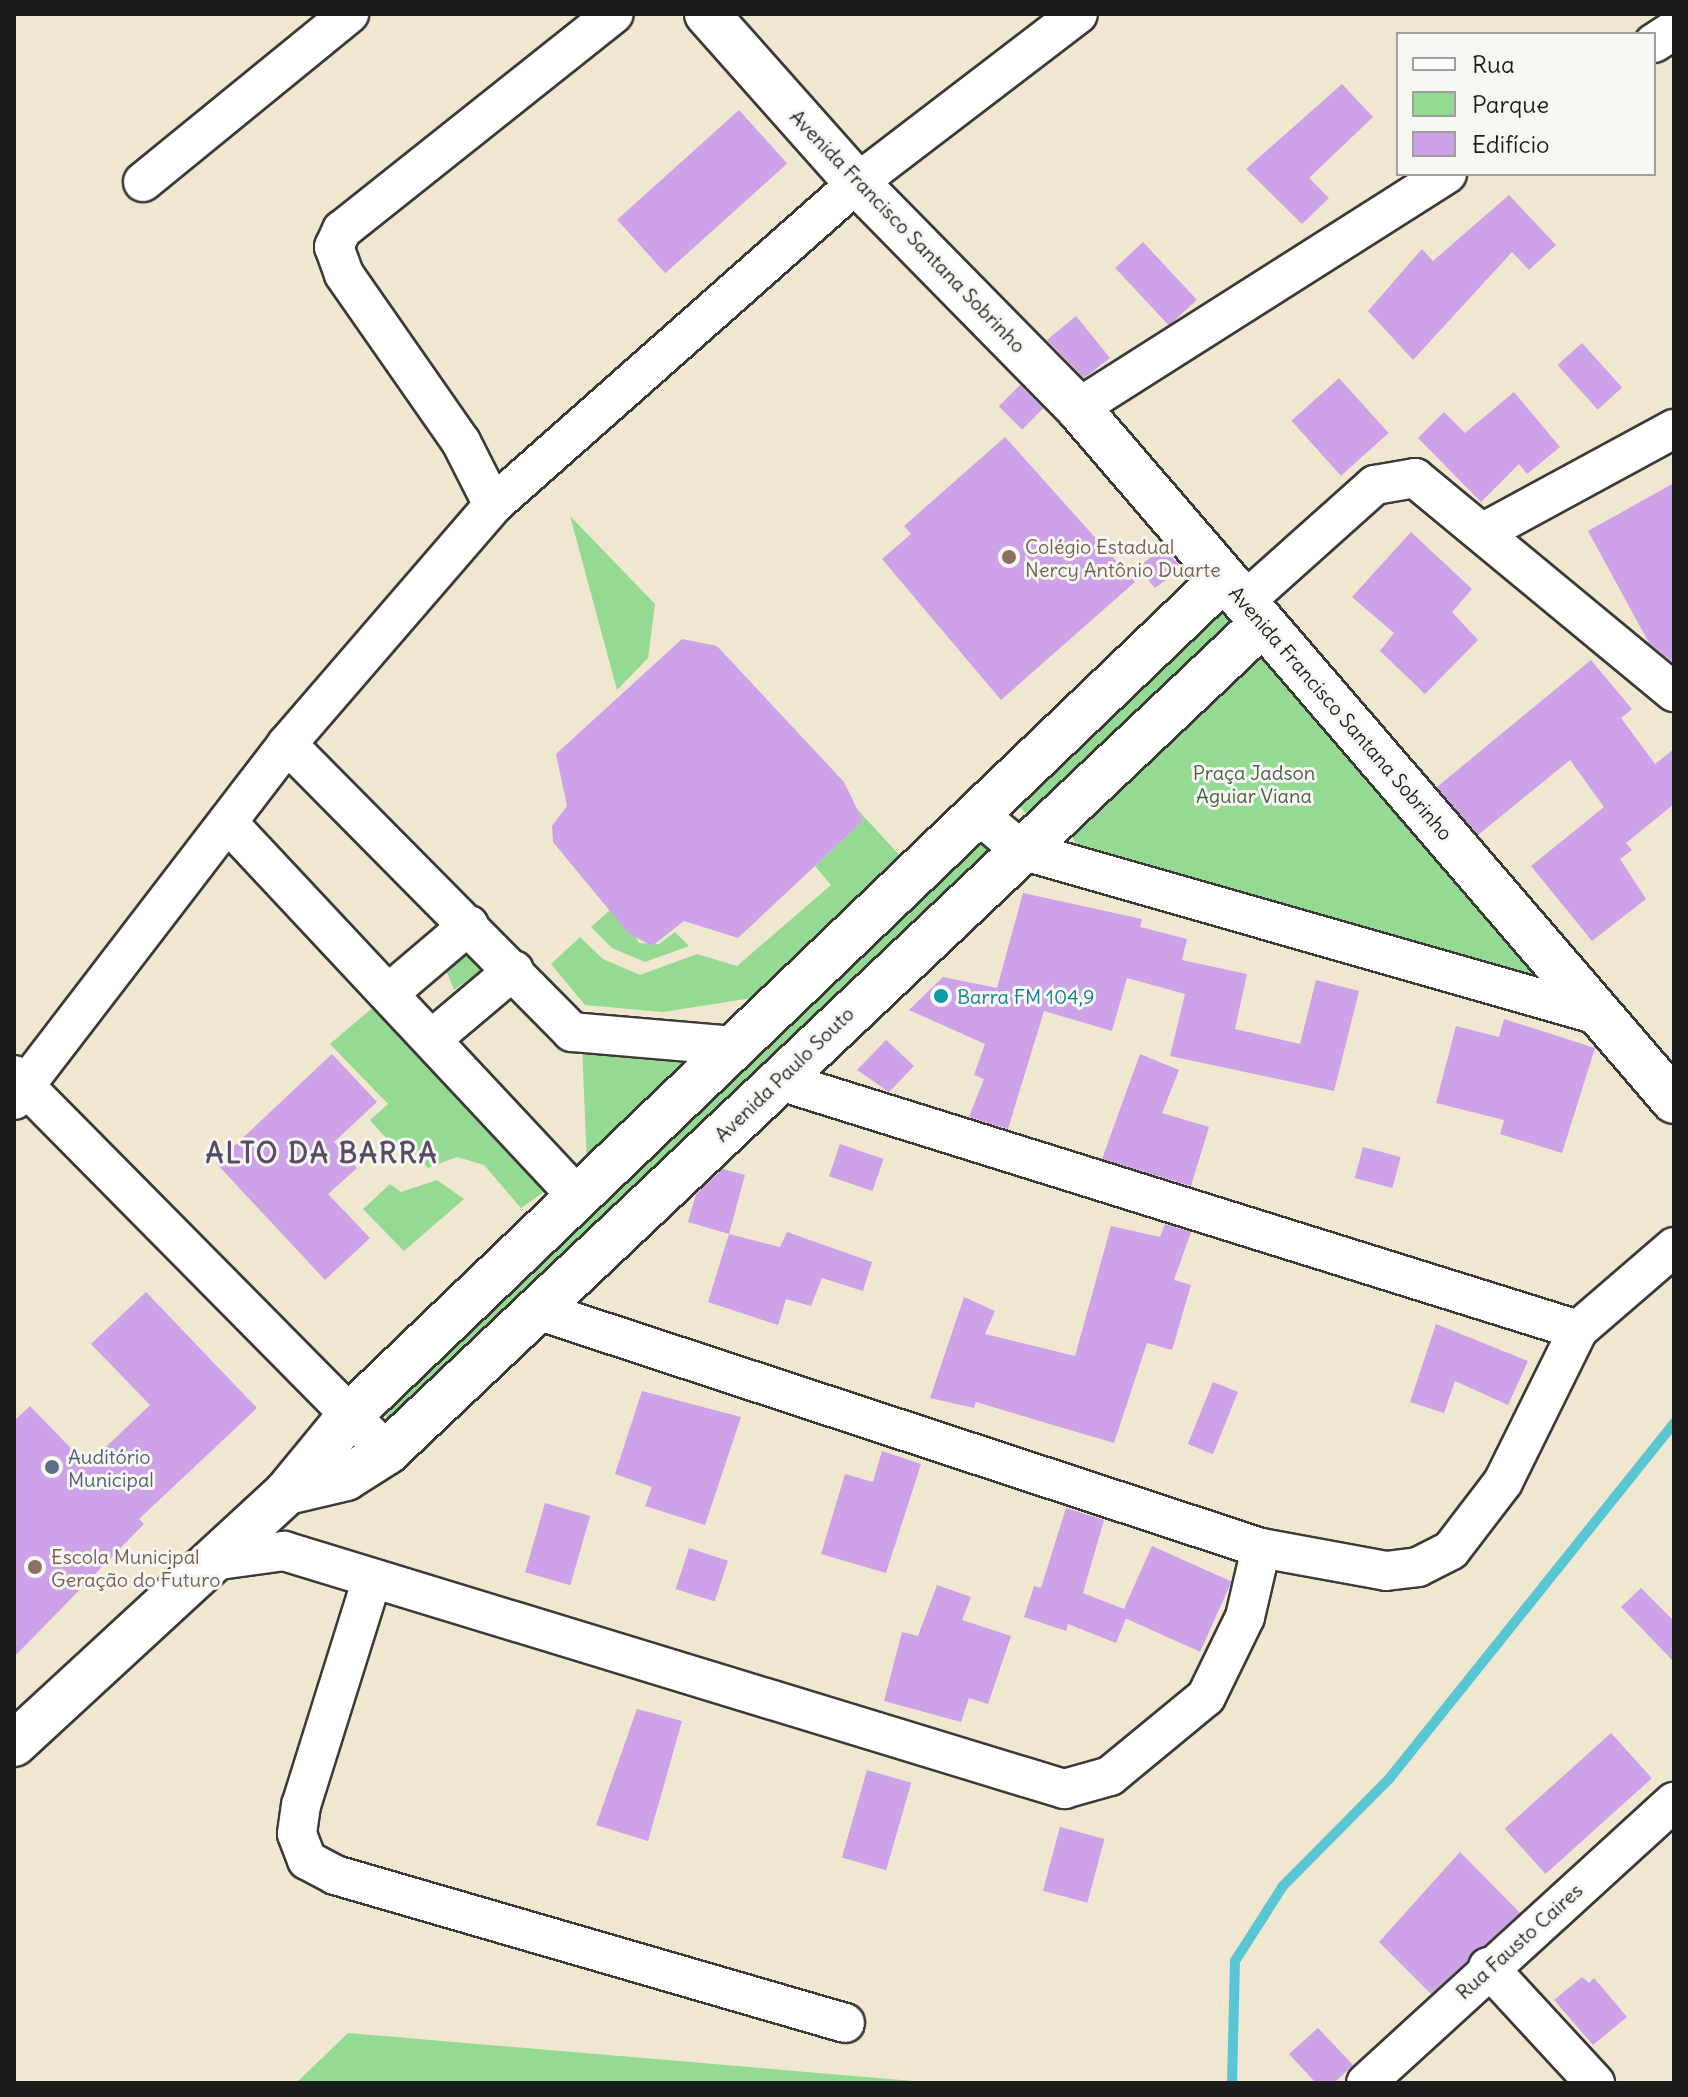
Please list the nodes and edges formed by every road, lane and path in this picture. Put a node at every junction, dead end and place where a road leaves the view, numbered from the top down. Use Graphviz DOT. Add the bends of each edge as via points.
graph roads {
  1 [pos="349,14"];
  2 [pos="614,14"];
  3 [pos="707,14"];
  4 [pos="1078,14"];
  5 [pos="1674,30"];
  6 [pos="1656,42"];
  7 [pos="1444,176"];
  8 [pos="143,182"];
  9 [pos="857,183"];
  10 [pos="1078,408"];
  11 [pos="1674,429"];
  12 [pos="493,505"];
  13 [pos="1484,532"];
  14 [pos="1243,601"];
  15 [pos="1674,692"];
  16 [pos="287,744"];
  17 [pos="978,814"];
  18 [pos="230,825"];
  19 [pos="1021,850"];
  20 [pos="469,925"];
  21 [pos="514,970"];
  22 [pos="389,993"];
  23 [pos="1595,1014"];
  24 [pos="432,1039"];
  25 [pos="735,1046"];
  26 [pos="777,1080"];
  27 [pos="18,1087"];
  28 [pos="1674,1101"];
  29 [pos="578,1197"];
  30 [pos="1674,1247"];
  31 [pos="537,1310"];
  32 [pos="1578,1330"];
  33 [pos="352,1413"];
  34 [pos="387,1452"];
  35 [pos="287,1492"];
  36 [pos="1261,1548"];
  37 [pos="211,1561"];
  38 [pos="372,1579"];
  39 [pos="14,1744"];
  40 [pos="1674,1802"];
  41 [pos="1488,1967"];
  42 [pos="845,2023"];
  43 [pos="1366,2083"];
  44 [pos="1595,2083"];
  1 -- 8 [label="street"];
  2 -- 12 [label="street" via="342,230 334,247 344,274 461,442"];
  3 -- 9 [label="street, Avenida Francisco Santana Sobrinho"];
  4 -- 9 [label="street"];
  5 -- 6 [label="street"];
  7 -- 10 [label="street"];
  9 -- 10 [label="street, Avenida Francisco Santana Sobrinho"];
  9 -- 12 [label="street"];
  10 -- 14 [label="street, Avenida Francisco Santana Sobrinho"];
  11 -- 13 [label="street"];
  12 -- 16 [label="street"];
  13 -- 14 [label="street" via="1415,478 1392,477 1342,510"];
  13 -- 15 [label="street"];
  14 -- 17 [label="street, Avenida Paulo Souto"];
  14 -- 19 [label="street, Avenida Paulo Souto"];
  14 -- 23 [label="street, Avenida Francisco Santana Sobrinho"];
  16 -- 18 [label="street"];
  16 -- 20 [label="street"];
  17 -- 19 [label="street"];
  17 -- 25 [label="street, Avenida Paulo Souto"];
  18 -- 22 [label="street"];
  18 -- 27 [label="street"];
  19 -- 23 [label="street"];
  19 -- 26 [label="street, Avenida Paulo Souto"];
  20 -- 21 [label="street"];
  20 -- 22 [label="street"];
  21 -- 24 [label="street"];
  21 -- 25 [label="street" via="572,1032"];
  22 -- 24 [label="street"];
  23 -- 28 [label="street, Avenida Francisco Santana Sobrinho"];
  24 -- 29 [label="street"];
  25 -- 29 [label="street, Avenida Paulo Souto"];
  26 -- 31 [label="street, Avenida Paulo Souto"];
  26 -- 32 [label="street"];
  27 -- 33 [label="street"];
  29 -- 33 [label="street, Avenida Paulo Souto"];
  30 -- 32 [label="street"];
  31 -- 34 [label="street, Avenida Paulo Souto"];
  31 -- 36 [label="street"];
  32 -- 36 [label="street" via="1503,1482 1434,1561 1386,1571"];
  33 -- 34 [label="street"];
  33 -- 35 [label="street, Avenida Paulo Souto"];
  34 -- 35 [label="street, Avenida Paulo Souto" via="346,1478"];
  35 -- 37 [label="street, Avenida Paulo Souto"];
  36 -- 38 [label="street" via="1245,1617 1206,1697 1110,1776 1064,1789"];
  37 -- 38 [label="street" via="284,1551"];
  37 -- 39 [label="street, Avenida Paulo Souto"];
  38 -- 42 [label="street" via="301,1805 297,1834 307,1860 335,1875"];
  40 -- 41 [label="street, Rua Fausto Caires"];
  41 -- 43 [label="street, Rua Fausto Caires"];
  41 -- 44 [label="street"];
}
